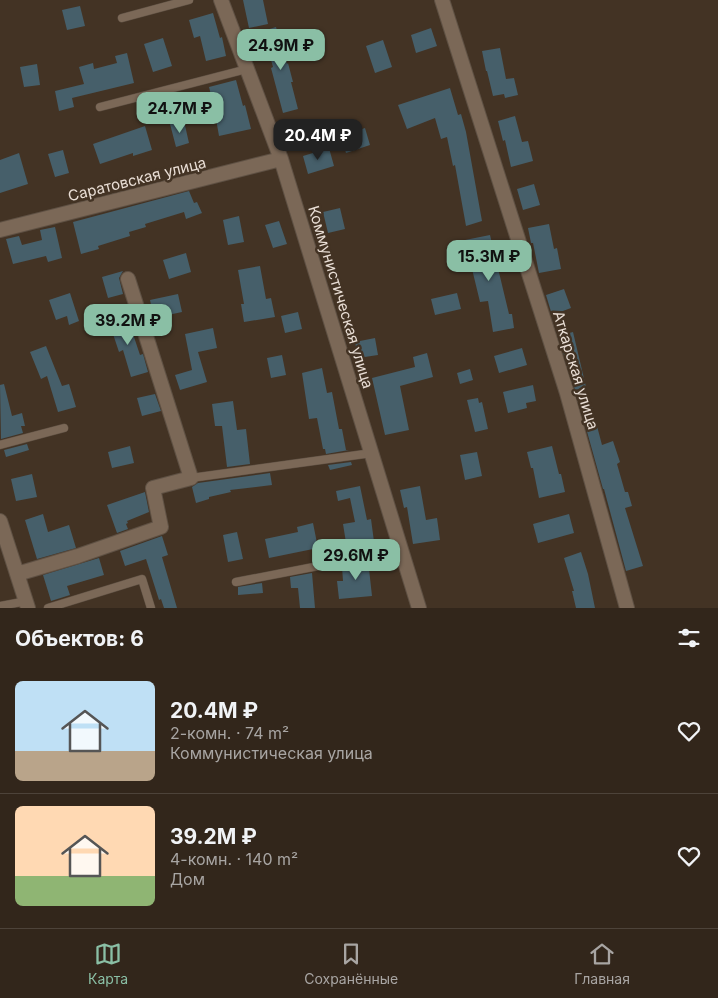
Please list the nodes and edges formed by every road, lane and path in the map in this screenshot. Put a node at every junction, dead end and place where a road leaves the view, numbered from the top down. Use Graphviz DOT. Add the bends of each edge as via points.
graph roads {
  1 [pos="189,0"];
  2 [pos="221,0"];
  3 [pos="442,0"];
  4 [pos="122,18"];
  5 [pos="247,70"];
  6 [pos="100,107"];
  7 [pos="281,159"];
  8 [pos="0,230"];
  9 [pos="128,279"];
  10 [pos="64,428"];
  11 [pos="0,445"];
  12 [pos="372,454"];
  13 [pos="190,478"];
  14 [pos="0,521"];
  15 [pos="401,550"];
  16 [pos="17,574"];
  17 [pos="236,582"];
  18 [pos="28,604"];
  19 [pos="0,606"];
  20 [pos="48,608"];
  21 [pos="151,608"];
  22 [pos="419,608"];
  23 [pos="627,608"];
  1 -- 4 [label="lane"];
  2 -- 5 [label="street, Коммунистическая улица"];
  3 -- 23 [label="street, Аткарская улица" via="567,393"];
  5 -- 6 [label="lane"];
  5 -- 7 [label="street, Коммунистическая улица"];
  7 -- 8 [label="street, Саратовская улица"];
  7 -- 12 [label="street, Коммунистическая улица"];
  9 -- 13 [label="street"];
  10 -- 11 [label="lane"];
  12 -- 13 [label="lane"];
  12 -- 15 [label="street, Коммунистическая улица"];
  13 -- 16 [label="street" via="153,488 161,527"];
  14 -- 16 [label="street"];
  15 -- 17 [label="lane"];
  15 -- 22 [label="street, Коммунистическая улица"];
  16 -- 18 [label="street"];
  18 -- 19 [label="lane"];
  20 -- 21 [label="lane" via="142,579"];
}
